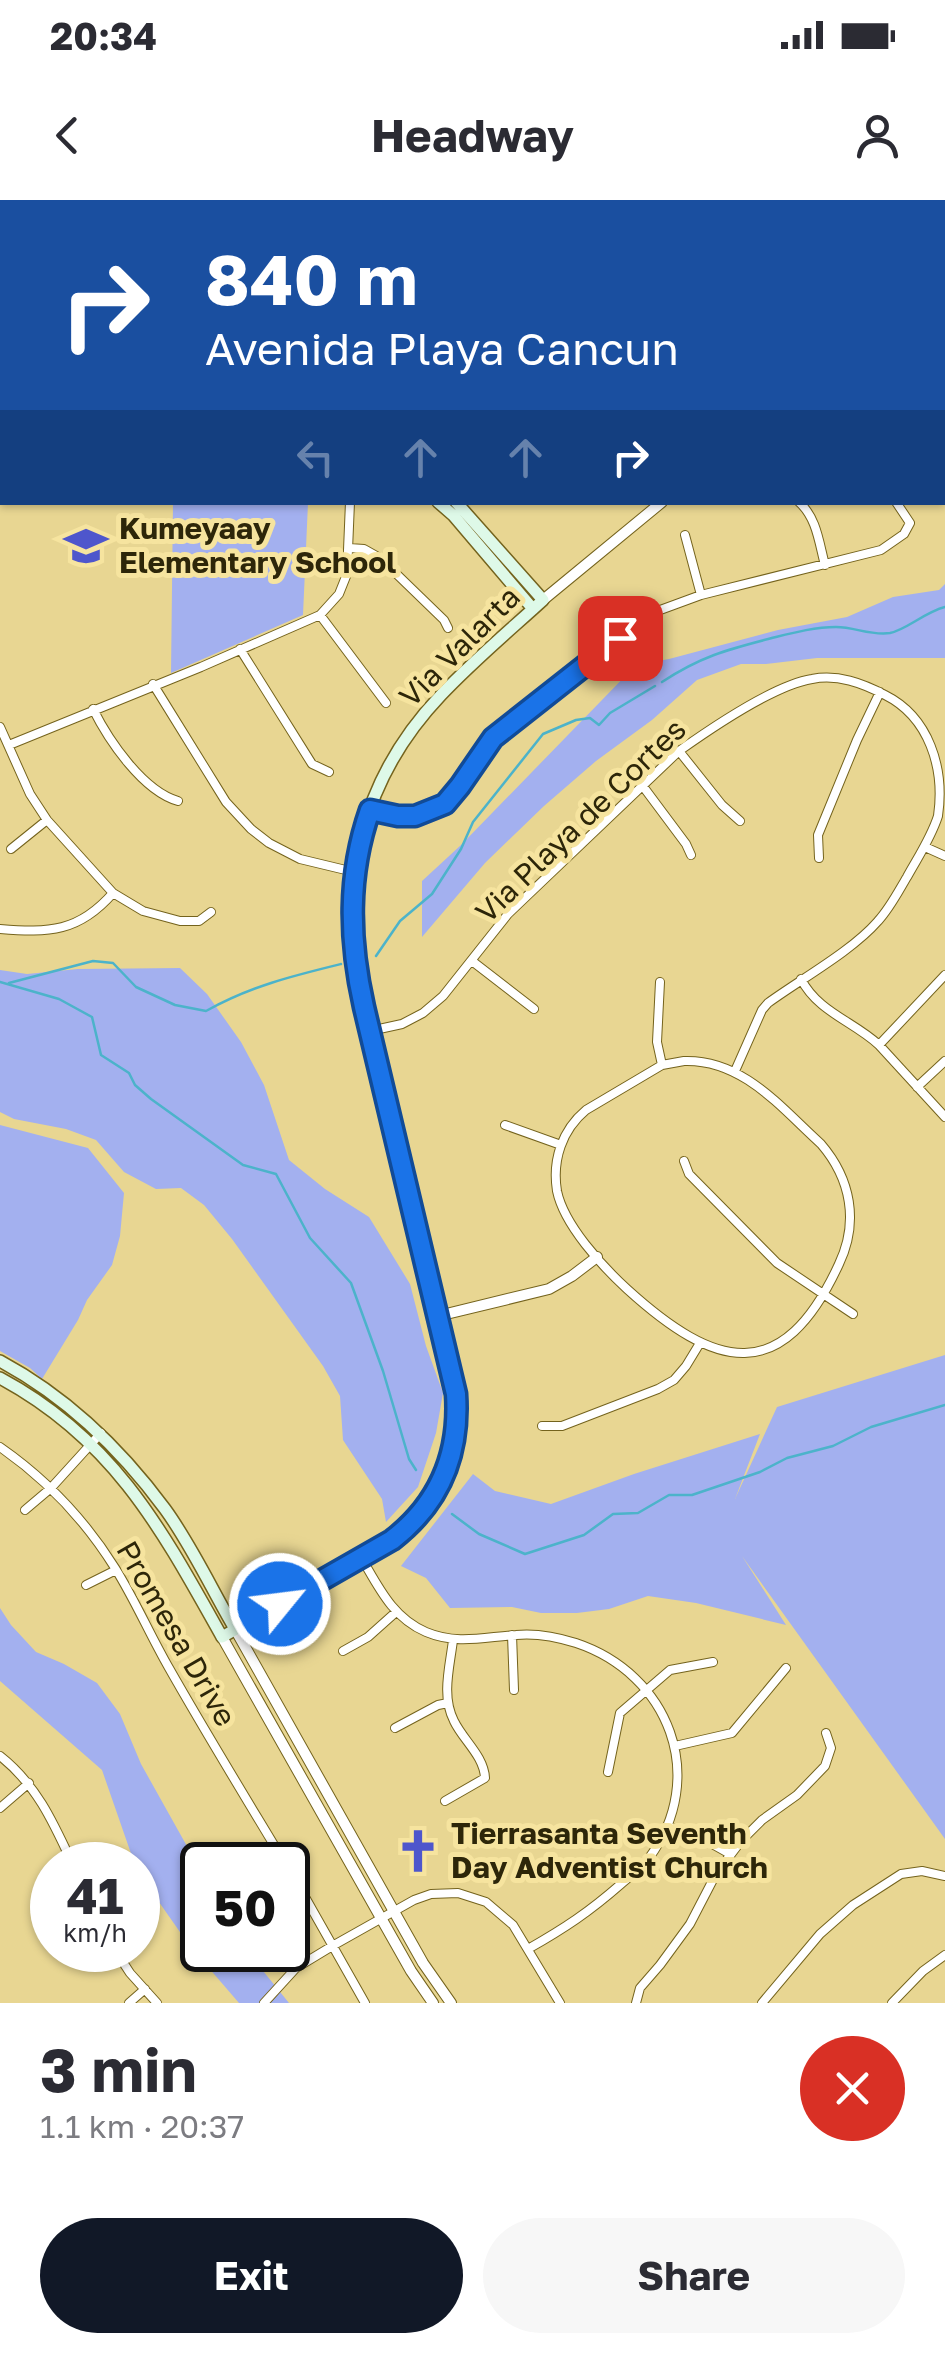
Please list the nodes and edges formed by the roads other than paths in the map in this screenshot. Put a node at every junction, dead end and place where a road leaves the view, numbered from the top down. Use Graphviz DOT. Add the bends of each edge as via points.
graph roads {
  1 [pos="350,505"];
  2 [pos="441,505"];
  3 [pos="458,505"];
  4 [pos="658,505"];
  5 [pos="802,505"];
  6 [pos="898,505"];
  7 [pos="686,535"];
  8 [pos="349,548"];
  9 [pos="825,565"];
  10 [pos="702,595"];
  11 [pos="538,605"];
  12 [pos="320,614"];
  13 [pos="448,628"];
  14 [pos="240,649"];
  15 [pos="154,684"];
  16 [pos="880,692"];
  17 [pos="386,703"];
  18 [pos="94,710"];
  19 [pos="0,727"];
  20 [pos="9,744"];
  21 [pos="679,751"];
  22 [pos="329,772"];
  23 [pos="642,786"];
  24 [pos="178,801"];
  25 [pos="370,810"];
  26 [pos="47,820"];
  27 [pos="740,821"];
  28 [pos="925,847"];
  29 [pos="11,849"];
  30 [pos="691,854"];
  31 [pos="945,856"];
  32 [pos="819,858"];
  33 [pos="354,872"];
  34 [pos="113,893"];
  35 [pos="211,912"];
  36 [pos="0,929"];
  37 [pos="472,961"];
  38 [pos="945,975"];
  39 [pos="801,978"];
  40 [pos="660,982"];
  41 [pos="534,1009"];
  42 [pos="370,1031"];
  43 [pos="879,1045"];
  44 [pos="945,1061"];
  45 [pos="662,1065"];
  46 [pos="734,1071"];
  47 [pos="917,1087"];
  48 [pos="945,1118"];
  49 [pos="505,1125"];
  50 [pos="561,1145"];
  51 [pos="684,1161"];
  52 [pos="598,1257"];
  53 [pos="824,1296"];
  54 [pos="853,1314"];
  55 [pos="438,1316"];
  56 [pos="700,1343"];
  57 [pos="0,1362"];
  58 [pos="0,1378"];
  59 [pos="542,1426"];
  60 [pos="101,1434"];
  61 [pos="91,1444"];
  62 [pos="0,1447"];
  63 [pos="51,1488"];
  64 [pos="26,1510"];
  65 [pos="362,1558"];
  66 [pos="116,1570"];
  67 [pos="86,1585"];
  68 [pos="396,1612"];
  69 [pos="235,1629"];
  70 [pos="512,1635"];
  71 [pos="222,1637"];
  72 [pos="454,1640"];
  73 [pos="342,1651"];
  74 [pos="713,1662"];
  75 [pos="786,1668"];
  76 [pos="514,1690"];
  77 [pos="646,1690"];
  78 [pos="448,1703"];
  79 [pos="395,1728"];
  80 [pos="826,1733"];
  81 [pos="675,1746"];
  82 [pos="0,1756"];
  83 [pos="608,1772"];
  84 [pos="29,1783"];
  85 [pos="444,1801"];
  86 [pos="0,1808"];
  87 [pos="668,1826"];
  88 [pos="63,1842"];
  89 [pos="273,1842"];
  90 [pos="730,1854"];
  91 [pos="945,1876"];
  92 [pos="310,1905"];
  93 [pos="395,1910"];
  94 [pos="382,1918"];
  95 [pos="334,1945"];
  96 [pos="528,1949"];
  97 [pos="945,1954"];
  98 [pos="132,1972"];
  99 [pos="145,1989"];
  100 [pos="129,2003"];
  101 [pos="156,2003"];
  102 [pos="264,2003"];
  103 [pos="365,2003"];
  104 [pos="433,2003"];
  105 [pos="451,2003"];
  106 [pos="560,2003"];
  107 [pos="636,2003"];
  108 [pos="762,2003"];
  109 [pos="892,2003"];
  1 -- 8 [label="street"];
  2 -- 11 [label="main road"];
  3 -- 11 [label="main road"];
  4 -- 11 [label="street, Via Valarta"];
  5 -- 9 [label="street" via="814,522"];
  6 -- 9 [label="street" via="910,523 904,534 880,550"];
  7 -- 10 [label="street"];
  8 -- 12 [label="street" via="343,587"];
  8 -- 13 [label="street" via="380,558"];
  9 -- 10 [label="street"];
  10 -- 25 [label="street" via="652,613 493,738 445,804 415,816"];
  11 -- 25 [label="main road, Via Valarta" via="418,722 392,759"];
  12 -- 14 [label="street"];
  12 -- 17 [label="street"];
  14 -- 15 [label="street"];
  14 -- 22 [label="street" via="312,764"];
  15 -- 18 [label="street"];
  15 -- 33 [label="street" via="226,802 250,829 300,859"];
  16 -- 21 [label="street, Via Playa de Cortes" via="845,679 811,678"];
  16 -- 28 [label="street" via="915,717 938,752 943,792"];
  16 -- 32 [label="street" via="818,835"];
  18 -- 20 [label="street"];
  18 -- 24 [label="street" via="122,756 164,797"];
  19 -- 20 [label="street"];
  20 -- 26 [label="street"];
  21 -- 23 [label="street, Via Playa de Cortes"];
  21 -- 27 [label="street"];
  23 -- 30 [label="street"];
  23 -- 37 [label="street, Via Playa de Cortes" via="508,914"];
  25 -- 33 [label="main road, Via Valarta"];
  26 -- 29 [label="street"];
  26 -- 34 [label="street"];
  28 -- 31 [label="street"];
  28 -- 39 [label="street" via="880,920"];
  33 -- 42 [label="main road, Via Valarta" via="352,947"];
  34 -- 35 [label="street" via="143,911 180,921"];
  34 -- 36 [label="street" via="71,924"];
  37 -- 41 [label="street"];
  37 -- 42 [label="street, Via Playa de Cortes" via="424,1013"];
  38 -- 43 [label="street"];
  39 -- 43 [label="street" via="822,1006"];
  39 -- 46 [label="street" via="762,1010"];
  40 -- 45 [label="street" via="656,1042"];
  42 -- 55 [label="main road, Via Valarta"];
  43 -- 47 [label="street"];
  44 -- 47 [label="street"];
  45 -- 46 [label="street" via="695,1061"];
  45 -- 50 [label="street" via="586,1110"];
  46 -- 53 [label="street" via="822,1144 845,1184 848,1239"];
  47 -- 48 [label="street"];
  49 -- 50 [label="street"];
  50 -- 52 [label="street" via="560,1201"];
  51 -- 53 [label="street" via="760,1246"];
  52 -- 55 [label="street" via="549,1290"];
  52 -- 56 [label="street" via="657,1316"];
  53 -- 54 [label="street"];
  53 -- 56 [label="street" via="792,1334 771,1347 736,1353"];
  55 -- 65 [label="main road, Via Valarta" via="456,1394 449,1462 429,1504 407,1529"];
  56 -- 59 [label="street" via="674,1380 658,1389 562,1426"];
  57 -- 60 [label="main road" via="48,1390"];
  58 -- 61 [label="main road"];
  60 -- 61 [label="street"];
  60 -- 69 [label="main road" via="166,1512"];
  61 -- 63 [label="street"];
  61 -- 71 [label="main road" via="158,1526"];
  62 -- 63 [label="street, Promesa Drive"];
  63 -- 64 [label="street"];
  63 -- 66 [label="street, Promesa Drive"];
  65 -- 68 [label="street"];
  65 -- 69 [label="main road, Via Valarta"];
  66 -- 67 [label="street"];
  66 -- 89 [label="street, Promesa Drive"];
  68 -- 72 [label="street"];
  68 -- 73 [label="street"];
  69 -- 71 [label="main road, Via Valarta"];
  69 -- 93 [label="street"];
  70 -- 72 [label="street"];
  70 -- 76 [label="street"];
  70 -- 77 [label="street" via="585,1646"];
  71 -- 94 [label="street"];
  72 -- 78 [label="street"];
  74 -- 77 [label="street" via="670,1670"];
  75 -- 81 [label="street" via="732,1733"];
  77 -- 81 [label="street" via="666,1716"];
  77 -- 83 [label="street" via="620,1714"];
  78 -- 79 [label="street"];
  78 -- 85 [label="street" via="485,1778"];
  80 -- 90 [label="street" via="831,1748 825,1766"];
  81 -- 87 [label="street" via="678,1789"];
  82 -- 84 [label="street"];
  84 -- 86 [label="street"];
  84 -- 88 [label="street"];
  87 -- 90 [label="street"];
  87 -- 96 [label="street" via="643,1865 586,1915"];
  90 -- 107 [label="street"];
  91 -- 108 [label="street" via="908,1872 853,1905"];
  92 -- 95 [label="street, Promesa Drive"];
  93 -- 94 [label="street"];
  93 -- 96 [label="street" via="430,1894 458,1893 502,1913"];
  93 -- 105 [label="street"];
  94 -- 95 [label="street"];
  94 -- 104 [label="street"];
  95 -- 102 [label="street" via="296,1968"];
  95 -- 103 [label="street, Promesa Drive"];
  96 -- 106 [label="street"];
  97 -- 109 [label="street"];
  98 -- 99 [label="street"];
  99 -- 100 [label="street"];
  99 -- 101 [label="street"];
}
